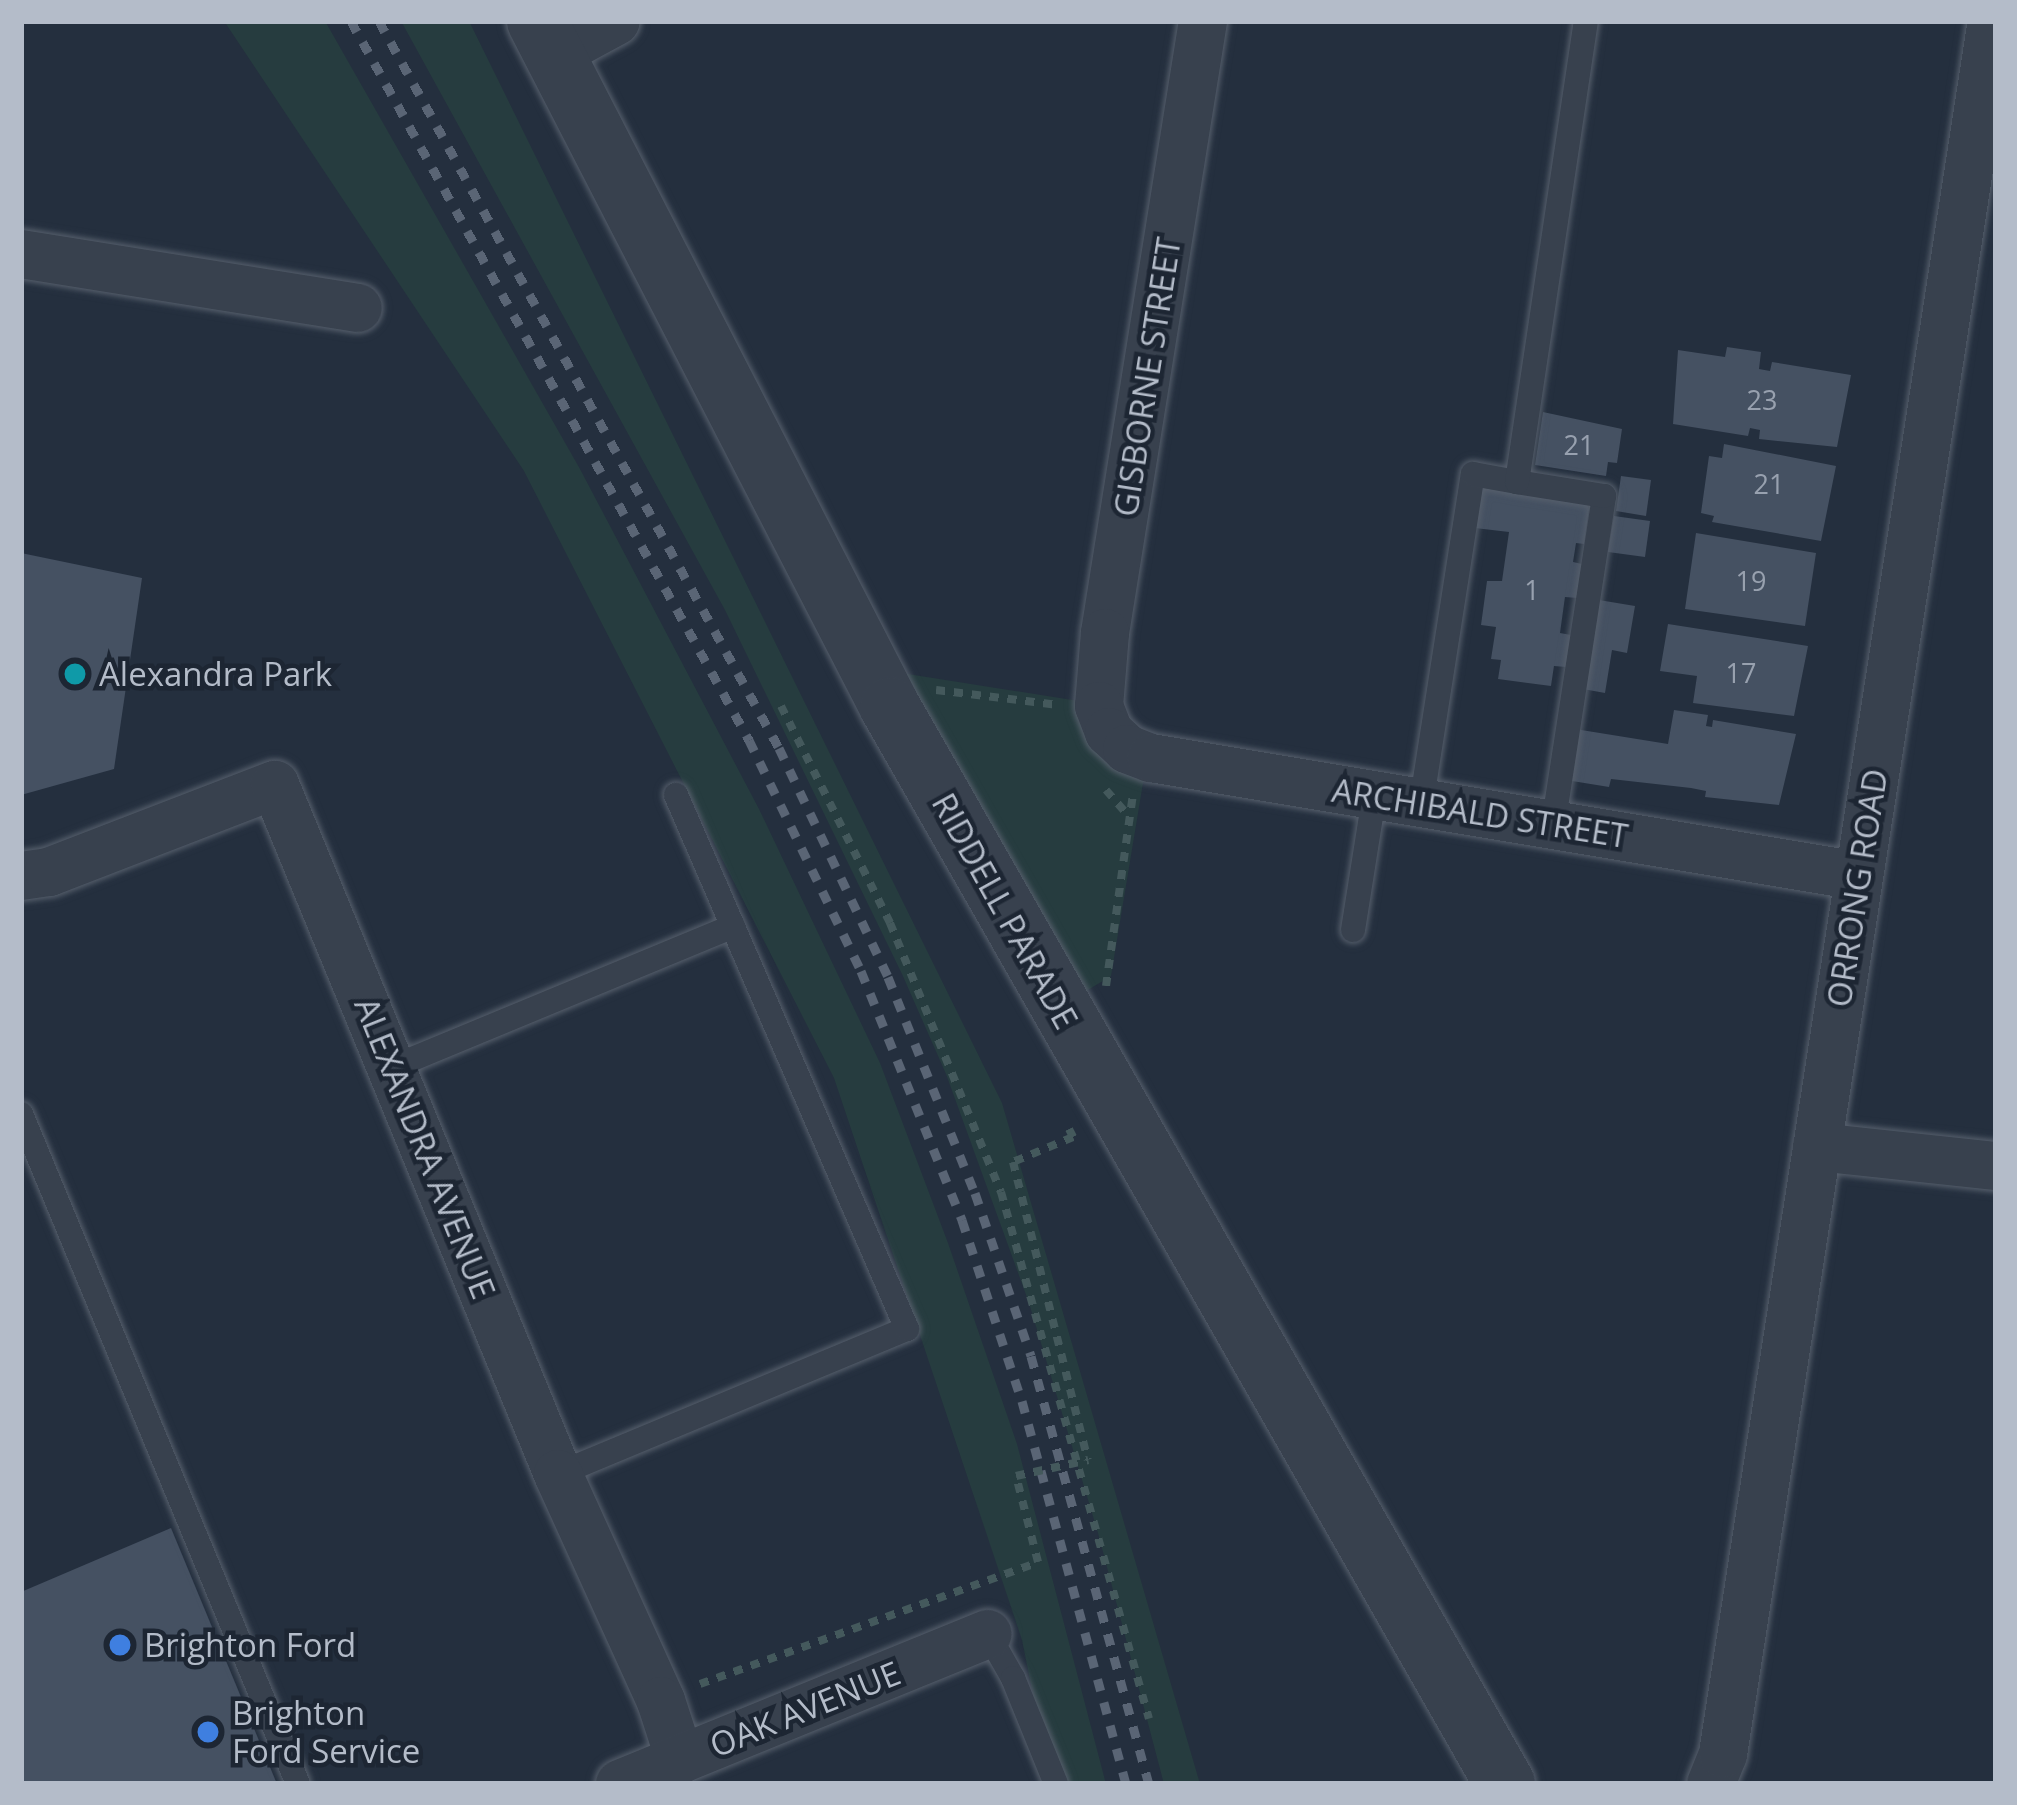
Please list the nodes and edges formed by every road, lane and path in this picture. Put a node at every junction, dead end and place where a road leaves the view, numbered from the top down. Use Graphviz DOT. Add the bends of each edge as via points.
graph roads {
  1 [pos="616,21"];
  2 [pos="1203,21"];
  3 [pos="1586,21"];
  4 [pos="1992,21"];
  5 [pos="546,37"];
  6 [pos="21,254"];
  7 [pos="358,308"];
  8 [pos="1517,482"];
  9 [pos="920,696"];
  10 [pos="781,706"];
  11 [pos="1117,733"];
  12 [pos="676,794"];
  13 [pos="1374,796"];
  14 [pos="1421,805"];
  15 [pos="1552,826"];
  16 [pos="21,875"];
  17 [pos="1859,876"];
  18 [pos="733,926"];
  19 [pos="1353,930"];
  20 [pos="1106,994"];
  21 [pos="393,1067"];
  22 [pos="21,1114"];
  23 [pos="1073,1137"];
  24 [pos="1818,1138"];
  25 [pos="1996,1165"];
  26 [pos="558,1474"];
  27 [pos="988,1634"];
  28 [pos="661,1701"];
  29 [pos="1150,1719"];
  30 [pos="680,1760"];
  31 [pos="1720,1774"];
  32 [pos="298,1784"];
  33 [pos="620,1784"];
  34 [pos="1056,1784"];
  35 [pos="1505,1784"];
  1 -- 5 [label="street"];
  2 -- 11 [label="street, GISBORNE STREET" via="1106,633"];
  3 -- 8 [label="lane"];
  4 -- 17 [label="street, ORRONG ROAD"];
  5 -- 35 [label="street, RIDDELL PARADE" via="890,707"];
  6 -- 7 [label="street"];
  8 -- 14 [label="lane" via="1473,473"];
  8 -- 15 [label="lane" via="1604,496"];
  9 -- 11 [label="path" via="936,690"];
  10 -- 29 [label="path" via="890,923 1001,1192"];
  11 -- 13 [label="street, ARCHIBALD STREET"];
  11 -- 20 [label="path"];
  12 -- 18 [label="lane"];
  13 -- 14 [label="street, ARCHIBALD STREET"];
  13 -- 19 [label="lane"];
  14 -- 15 [label="street, ARCHIBALD STREET"];
  15 -- 17 [label="street, ARCHIBALD STREET"];
  16 -- 21 [label="street, ALEXANDRA AVENUE" via="49,872 275,785"];
  17 -- 24 [label="street, ORRONG ROAD"];
  18 -- 21 [label="lane"];
  18 -- 26 [label="lane" via="907,1330"];
  21 -- 26 [label="street, ALEXANDRA AVENUE"];
  22 -- 32 [label="lane"];
  23 -- 28 [label="path, bridge" via="1012,1162 1088,1460 1016,1476 1038,1562"];
  24 -- 25 [label="street"];
  24 -- 31 [label="street, ORRONG ROAD"];
  26 -- 28 [label="street, ALEXANDRA AVENUE"];
  27 -- 30 [label="street, OAK AVENUE"];
  27 -- 34 [label="lane"];
  28 -- 30 [label="street, ALEXANDRA AVENUE"];
  30 -- 33 [label="street, OAK AVENUE"];
}
